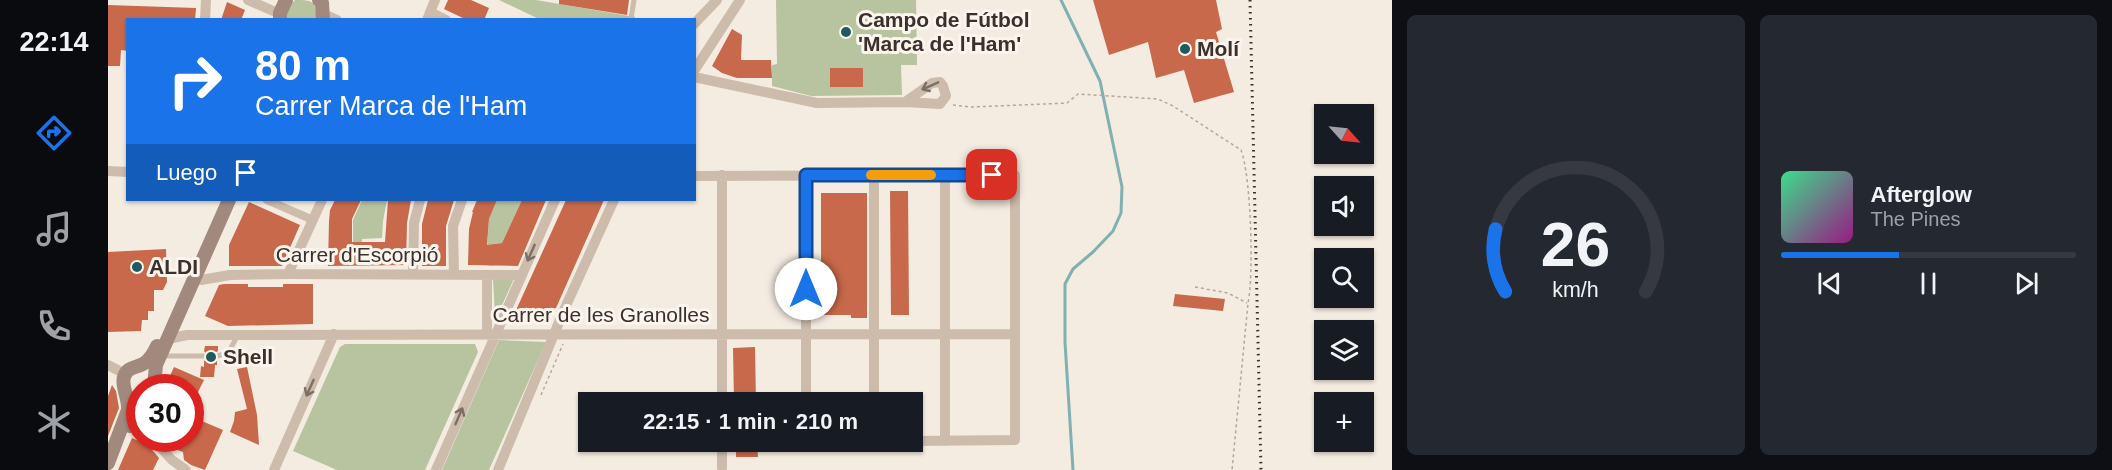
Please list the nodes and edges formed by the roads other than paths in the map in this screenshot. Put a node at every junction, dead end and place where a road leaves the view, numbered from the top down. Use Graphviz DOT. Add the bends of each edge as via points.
graph roads {
  1 [pos="206,0"];
  2 [pos="248,0"];
  3 [pos="286,0"];
  4 [pos="435,0"];
  5 [pos="634,0"];
  6 [pos="717,0"];
  7 [pos="736,1"];
  8 [pos="428,16"];
  9 [pos="280,17"];
  10 [pos="205,18"];
  11 [pos="631,18"];
  12 [pos="696,22"];
  13 [pos="696,68"];
  14 [pos="696,77"];
  15 [pos="905,102"];
  16 [pos="108,171"];
  17 [pos="126,172"];
  18 [pos="806,175"];
  19 [pos="874,175"];
  20 [pos="945,175"];
  21 [pos="696,176"];
  22 [pos="722,176"];
  23 [pos="229,201"];
  24 [pos="269,201"];
  25 [pos="322,201"];
  26 [pos="420,201"];
  27 [pos="462,201"];
  28 [pos="555,201"];
  29 [pos="614,201"];
  30 [pos="313,220"];
  31 [pos="288,274"];
  32 [pos="413,274"];
  33 [pos="454,274"];
  34 [pos="487,275"];
  35 [pos="522,275"];
  36 [pos="193,278"];
  37 [pos="178,314"];
  38 [pos="334,334"];
  39 [pos="555,334"];
  40 [pos="945,334"];
  41 [pos="1015,334"];
  42 [pos="187,335"];
  43 [pos="238,335"];
  44 [pos="491,335"];
  45 [pos="722,335"];
  46 [pos="806,335"];
  47 [pos="874,335"];
  48 [pos="168,339"];
  49 [pos="160,356"];
  50 [pos="204,356"];
  51 [pos="218,356"];
  52 [pos="108,365"];
  53 [pos="141,366"];
  54 [pos="125,374"];
  55 [pos="151,374"];
  56 [pos="155,374"];
  57 [pos="126,385"];
  58 [pos="722,392"];
  59 [pos="806,392"];
  60 [pos="874,392"];
  61 [pos="126,415"];
  62 [pos="126,439"];
  63 [pos="923,441"];
  64 [pos="945,441"];
  65 [pos="165,452"];
  66 [pos="722,452"];
  67 [pos="110,458"];
  68 [pos="722,468"];
  69 [pos="186,470"];
  70 [pos="274,470"];
  71 [pos="436,470"];
  72 [pos="498,470"];
  1 -- 10 [label="street"];
  2 -- 9 [label="street"];
  3 -- 9 [label="main road"];
  4 -- 8 [label="street"];
  5 -- 11 [label="lane"];
  6 -- 12 [label="street"];
  7 -- 13 [label="street"];
  14 -- 15 [label="street" via="818,103"];
  15 -- 15 [label="street, one-way" via="940,104 946,93 944,86 936,82"];
  16 -- 17 [label="street"];
  18 -- 19 [label="street"];
  18 -- 22 [label="street"];
  18 -- 46 [label="street"];
  19 -- 20 [label="street"];
  19 -- 47 [label="street"];
  20 -- 40 [label="street"];
  20 -- 41 [label="street" via="1015,175"];
  21 -- 22 [label="street"];
  22 -- 45 [label="street"];
  23 -- 36 [label="main road"];
  24 -- 30 [label="street"];
  25 -- 30 [label="street"];
  26 -- 32 [label="street" via="414,224"];
  27 -- 33 [label="street" via="453,226"];
  28 -- 35 [label="street, one-way"];
  29 -- 39 [label="street"];
  30 -- 31 [label="street"];
  31 -- 32 [label="street, Carrer d'Escorpió"];
  31 -- 36 [label="street, Carrer d'Escorpió"];
  32 -- 33 [label="street, Carrer d'Escorpió"];
  33 -- 34 [label="street, Carrer d'Escorpió"];
  34 -- 35 [label="street, Carrer d'Escorpió"];
  34 -- 44 [label="street"];
  35 -- 44 [label="street"];
  36 -- 37 [label="main road"];
  37 -- 42 [label="street"];
  37 -- 48 [label="main road"];
  37 -- 53 [label="main road" via="153,355"];
  38 -- 43 [label="street, Carrer de les Granolles"];
  38 -- 44 [label="street, Carrer de les Granolles"];
  38 -- 70 [label="street, one-way"];
  39 -- 44 [label="street, Carrer de les Granolles"];
  39 -- 45 [label="street, Carrer de les Granolles"];
  39 -- 72 [label="street"];
  40 -- 41 [label="street, Carrer de les Granolles"];
  40 -- 47 [label="street, Carrer de les Granolles"];
  40 -- 64 [label="street"];
  41 -- 64 [label="street" via="1015,440"];
  42 -- 43 [label="street, Carrer de les Granolles"];
  42 -- 48 [label="street, Carrer de les Granolles"];
  43 -- 51 [label="lane" via="228,353"];
  71 -- 44 [label="street, one-way"];
  45 -- 46 [label="street, Carrer de les Granolles"];
  45 -- 58 [label="street"];
  46 -- 47 [label="street, Carrer de les Granolles"];
  46 -- 59 [label="street"];
  47 -- 60 [label="street"];
  48 -- 49 [label="main road"];
  49 -- 50 [label="lane"];
  49 -- 56 [label="main road"];
  52 -- 54 [label="street"];
  53 -- 54 [label="main road" via="132,367"];
  53 -- 55 [label="main road"];
  54 -- 57 [label="main road"];
  61 -- 67 [label="main road"];
  62 -- 67 [label="main road"];
  63 -- 64 [label="street"];
  65 -- 69 [label="street"];
  66 -- 68 [label="street"];
}
